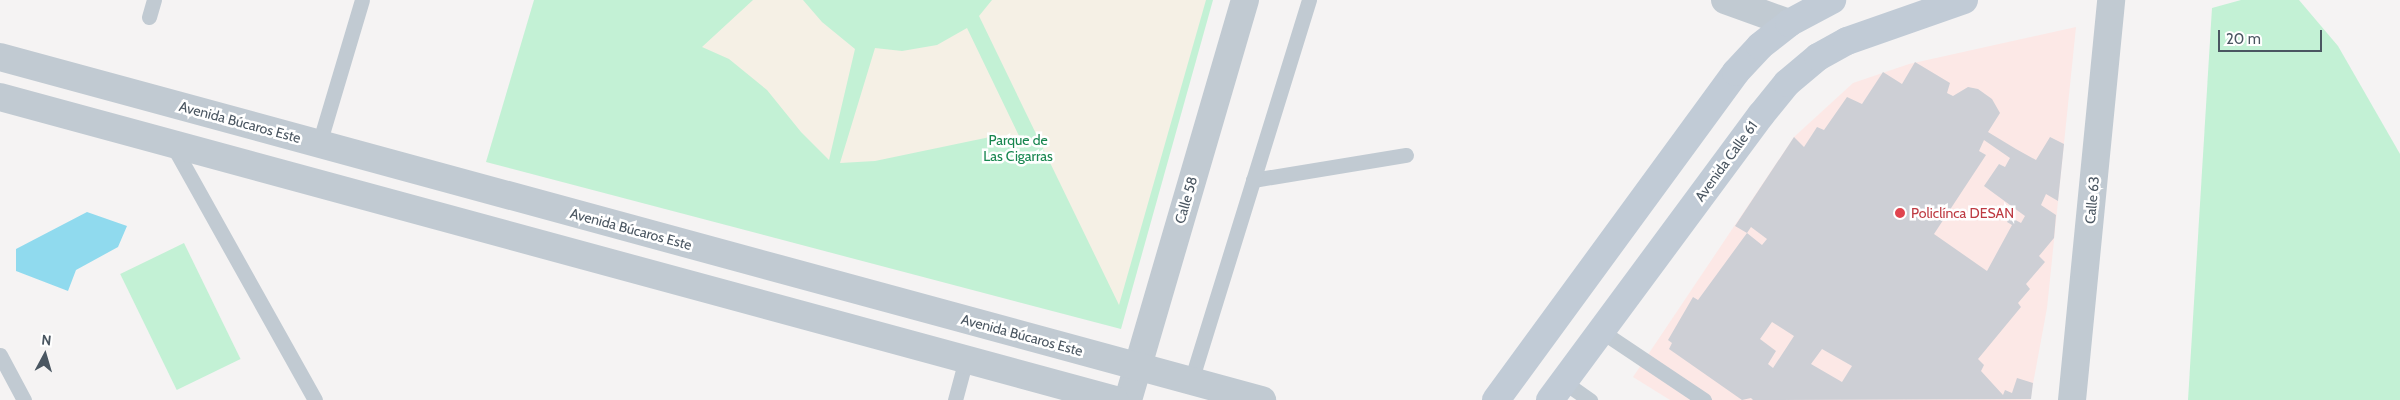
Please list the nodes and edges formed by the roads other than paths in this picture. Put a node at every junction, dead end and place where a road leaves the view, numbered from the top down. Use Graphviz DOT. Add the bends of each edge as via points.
graph roads {
  1 [pos="154,0"];
  2 [pos="362,0"];
  3 [pos="1244,0"];
  4 [pos="1309,0"];
  5 [pos="1725,0"];
  6 [pos="1832,0"];
  7 [pos="1964,0"];
  8 [pos="2111,0"];
  9 [pos="149,17"];
  10 [pos="1789,23"];
  11 [pos="0,58"];
  12 [pos="0,97"];
  13 [pos="171,143"];
  14 [pos="319,144"];
  15 [pos="1406,155"];
  16 [pos="1253,180"];
  17 [pos="1601,331"];
  18 [pos="0,355"];
  19 [pos="966,359"];
  20 [pos="1138,366"];
  21 [pos="1191,381"];
  22 [pos="1557,391"];
  23 [pos="24,400"];
  24 [pos="315,400"];
  25 [pos="955,400"];
  26 [pos="1115,400"];
  27 [pos="1128,400"];
  28 [pos="1262,400"];
  29 [pos="1496,400"];
  30 [pos="1590,400"];
  31 [pos="1704,400"];
  32 [pos="2072,400"];
  1 -- 9 [label="lane"];
  2 -- 14 [label="lane"];
  3 -- 20 [label="street, Calle 58"];
  4 -- 16 [label="lane"];
  5 -- 10 [label="street"];
  6 -- 10 [label="main road"];
  7 -- 17 [label="main road, Avenida Calle 61" via="1847,41 1798,72 1761,115"];
  8 -- 32 [label="street, Calle 63"];
  10 -- 29 [label="main road" via="1760,46 1736,72"];
  11 -- 14 [label="street, Avenida Búcaros Este"];
  12 -- 13 [label="street"];
  13 -- 19 [label="street"];
  13 -- 24 [label="lane"];
  14 -- 20 [label="street, Avenida Búcaros Este"];
  15 -- 16 [label="lane"];
  16 -- 21 [label="lane"];
  17 -- 22 [label="main road, Avenida Calle 61"];
  17 -- 31 [label="lane"];
  18 -- 23 [label="lane"];
  19 -- 25 [label="lane"];
  19 -- 26 [label="street"];
  20 -- 21 [label="street, Avenida Búcaros Este"];
  20 -- 27 [label="street, Calle 58"];
  21 -- 28 [label="street, Avenida Búcaros Este"];
  22 -- 30 [label="lane"];
}
